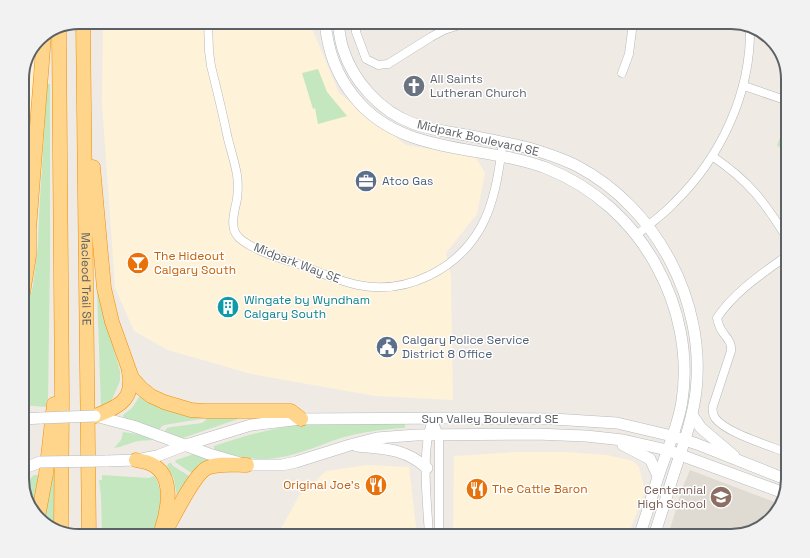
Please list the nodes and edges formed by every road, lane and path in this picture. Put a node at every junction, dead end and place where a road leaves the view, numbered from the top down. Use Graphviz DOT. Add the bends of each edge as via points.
graph roads {
  1 [pos="83,29"];
  2 [pos="208,29"];
  3 [pos="326,29"];
  4 [pos="339,29"];
  5 [pos="356,29"];
  6 [pos="447,29"];
  7 [pos="632,29"];
  8 [pos="750,33"];
  9 [pos="59,34"];
  10 [pos="43,44"];
  11 [pos="83,73"];
  12 [pos="622,73"];
  13 [pos="744,86"];
  14 [pos="781,98"];
  15 [pos="503,142"];
  16 [pos="501,156"];
  17 [pos="712,156"];
  18 [pos="648,226"];
  19 [pos="781,228"];
  20 [pos="29,229"];
  21 [pos="637,235"];
  22 [pos="29,256"];
  23 [pos="781,261"];
  24 [pos="62,300"];
  25 [pos="127,365"];
  26 [pos="692,415"];
  27 [pos="95,416"];
  28 [pos="432,418"];
  29 [pos="29,419"];
  30 [pos="301,419"];
  31 [pos="433,435"];
  32 [pos="672,436"];
  33 [pos="608,438"];
  34 [pos="685,440"];
  35 [pos="186,445"];
  36 [pos="350,445"];
  37 [pos="667,450"];
  38 [pos="781,450"];
  39 [pos="680,454"];
  40 [pos="136,460"];
  41 [pos="29,461"];
  42 [pos="40,462"];
  43 [pos="742,463"];
  44 [pos="29,464"];
  45 [pos="247,465"];
  46 [pos="29,466"];
  47 [pos="426,468"];
  48 [pos="658,476"];
  49 [pos="781,477"];
  50 [pos="779,491"];
  51 [pos="39,509"];
  52 [pos="61,525"];
  53 [pos="89,529"];
  54 [pos="162,529"];
  55 [pos="167,529"];
  56 [pos="429,529"];
  57 [pos="440,529"];
  58 [pos="641,529"];
  59 [pos="656,529"];
  1 -- 11 [label="highway, Macleod Trail SE"];
  2 -- 16 [label="street, Midpark Way SE" via="211,66 237,174 234,229 240,239 250,245 343,282 379,287 412,282 445,266 475,237 490,206"];
  3 -- 16 [label="main road, Midpark Boulevard SE" via="330,54 340,77 360,104 379,120 419,140"];
  4 -- 15 [label="main road, Midpark Boulevard SE" via="343,48 353,72 370,94 392,112 418,125"];
  5 -- 6 [label="street" via="366,59 378,65 388,64 431,36"];
  7 -- 12 [label="street" via="629,54"];
  8 -- 13 [label="street"];
  9 -- 24 [label="highway, Macleod Trail SE"];
  10 -- 20 [label="highway"];
  11 -- 25 [label="highway" via="104,288 112,322"];
  11 -- 53 [label="highway, Macleod Trail SE"];
  13 -- 14 [label="street"];
  13 -- 17 [label="street" via="736,111"];
  15 -- 16 [label="street, Midpark Way SE"];
  15 -- 18 [label="main road, Midpark Boulevard SE" via="544,152 577,167 620,197"];
  16 -- 21 [label="main road, Midpark Boulevard SE" via="540,166 572,180 603,201"];
  17 -- 18 [label="street" via="674,203"];
  17 -- 19 [label="street" via="751,187"];
  18 -- 21 [label="street"];
  18 -- 26 [label="main road, Midpark Boulevard SE" via="677,274 694,326 697,374"];
  20 -- 22 [label="highway"];
  21 -- 32 [label="main road, Midpark Boulevard SE" via="666,285 679,327 684,374 682,402"];
  23 -- 38 [label="street" via="728,303 717,318 732,346 712,412 718,421 738,433"];
  24 -- 51 [label="highway" via="48,455"];
  24 -- 52 [label="highway, Macleod Trail SE"];
  25 -- 27 [label="highway" via="130,379 128,396 116,408"];
  25 -- 30 [label="highway" via="132,378 141,388 151,396 178,407 205,411 291,411"];
  26 -- 34 [label="main road, Midpark Boulevard SE"];
  26 -- 43 [label="main road" via="701,428"];
  27 -- 29 [label="main road, Sun Valley Boulevard SE, bridge"];
  27 -- 35 [label="main road, Sun Valley Boulevard SE" via="133,426"];
  28 -- 30 [label="main road, Sun Valley Boulevard SE"];
  28 -- 31 [label="street"];
  28 -- 32 [label="main road, Sun Valley Boulevard SE" via="530,418 617,423"];
  30 -- 35 [label="main road, Sun Valley Boulevard SE" via="251,425"];
  31 -- 33 [label="main road, Sun Valley Boulevard SE" via="536,434"];
  31 -- 36 [label="main road, Sun Valley Boulevard SE" via="377,438"];
  31 -- 47 [label="street"];
  31 -- 57 [label="street"];
  32 -- 34 [label="main road, Sun Valley Boulevard SE"];
  32 -- 37 [label="main road, Midpark Boulevard SE"];
  33 -- 37 [label="main road, Sun Valley Boulevard SE"];
  33 -- 48 [label="main road" via="650,459"];
  34 -- 39 [label="main road, Midpark Boulevard SE"];
  34 -- 43 [label="main road, Sun Valley Boulevard SE"];
  35 -- 40 [label="main road, Sun Valley Boulevard SE" via="157,456"];
  35 -- 45 [label="main road, Sun Valley Boulevard SE"];
  36 -- 45 [label="main road, Sun Valley Boulevard SE" via="282,465"];
  36 -- 47 [label="main road" via="397,450"];
  37 -- 39 [label="main road, Sun Valley Boulevard SE"];
  37 -- 48 [label="main road, Midpark Boulevard SE"];
  39 -- 50 [label="main road, Sun Valley Boulevard SE"];
  39 -- 59 [label="main road, Midpark Boulevard SE"];
  40 -- 42 [label="main road, Sun Valley Boulevard SE, bridge"];
  40 -- 54 [label="highway" via="150,463 164,477 168,501"];
  41 -- 42 [label="main road"];
  42 -- 44 [label="main road"];
  42 -- 46 [label="main road"];
  43 -- 49 [label="main road, Sun Valley Boulevard SE"];
  45 -- 55 [label="highway" via="217,465 206,468 196,479"];
  47 -- 56 [label="street"];
  48 -- 58 [label="main road, Midpark Boulevard SE"];
}
